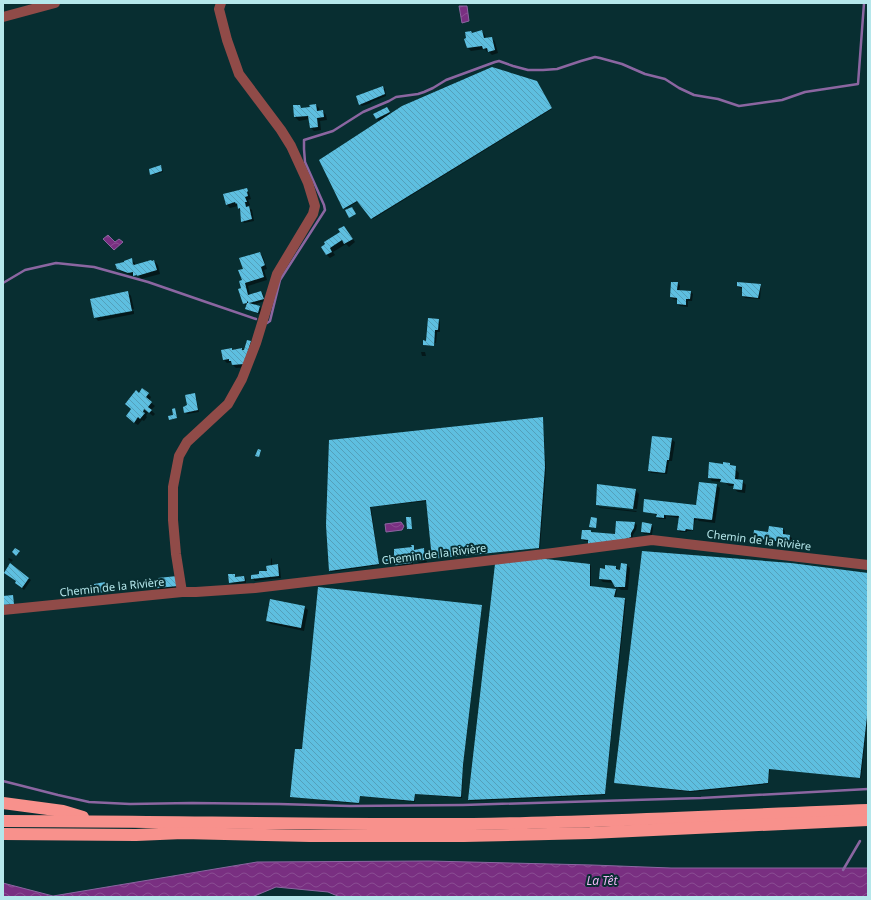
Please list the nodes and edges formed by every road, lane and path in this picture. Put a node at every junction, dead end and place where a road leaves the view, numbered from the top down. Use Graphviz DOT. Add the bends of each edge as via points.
graph roads {
  1 [pos="55,3"];
  2 [pos="221,3"];
  3 [pos="3,17"];
  4 [pos="868,565"];
  5 [pos="182,592"];
  6 [pos="3,610"];
  7 [pos="3,804"];
  8 [pos="868,810"];
  9 [pos="868,820"];
  10 [pos="3,821"];
  11 [pos="93,821"];
  12 [pos="3,834"];
  13 [pos="58,834"];
  14 [pos="3,841"];
  1 -- 3 [label="street"];
  2 -- 5 [label="street" via="227,40 239,74 291,146 308,183 315,206 313,214 277,274 242,379 228,404 187,442 179,456 173,487 173,520"];
  4 -- 5 [label="street, Chemin de la Rivière" via="652,540 255,588"];
  5 -- 6 [label="street, Chemin de la Rivière"];
  7 -- 11 [label="highway" via="63,811"];
  8 -- 11 [label="highway" via="472,824"];
  9 -- 13 [label="highway" via="464,836"];
  10 -- 11 [label="highway"];
  12 -- 13 [label="highway"];
  13 -- 14 [label="highway"];
}
